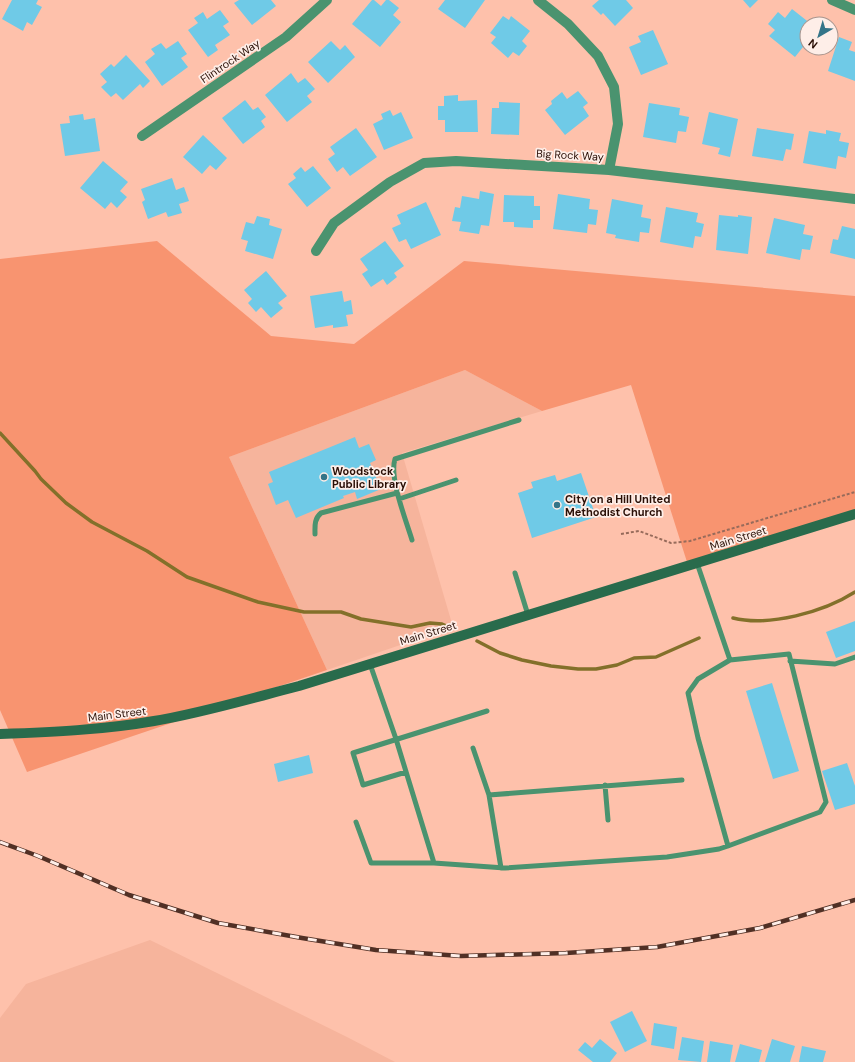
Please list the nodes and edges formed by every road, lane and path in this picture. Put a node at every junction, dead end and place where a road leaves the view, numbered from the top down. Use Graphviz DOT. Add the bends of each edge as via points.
graph roads {
  1 [pos="327,0"];
  2 [pos="538,0"];
  3 [pos="832,0"];
  4 [pos="855,10"];
  5 [pos="142,136"];
  6 [pos="609,170"];
  7 [pos="855,200"];
  8 [pos="316,251"];
  9 [pos="519,420"];
  10 [pos="456,480"];
  11 [pos="855,492"];
  12 [pos="397,493"];
  13 [pos="399,499"];
  14 [pos="855,514"];
  15 [pos="315,534"];
  16 [pos="621,534"];
  17 [pos="412,540"];
  18 [pos="697,563"];
  19 [pos="515,573"];
  20 [pos="528,615"];
  21 [pos="855,657"];
  22 [pos="730,660"];
  23 [pos="790,662"];
  24 [pos="370,664"];
  25 [pos="487,711"];
  26 [pos="0,734"];
  27 [pos="396,739"];
  28 [pos="473,748"];
  29 [pos="406,772"];
  30 [pos="682,780"];
  31 [pos="605,786"];
  32 [pos="489,795"];
  33 [pos="608,820"];
  34 [pos="356,822"];
  35 [pos="728,846"];
  36 [pos="434,863"];
  37 [pos="501,868"];
  1 -- 5 [label="street, Flintrock Way" via="286,37"];
  2 -- 6 [label="street" via="568,24 598,56 614,87 618,124"];
  3 -- 4 [label="street"];
  6 -- 7 [label="street, Big Rock Way"];
  6 -- 8 [label="street, Big Rock Way" via="456,161 424,164 390,182 334,223"];
  9 -- 12 [label="lane" via="395,459 392,466"];
  10 -- 13 [label="lane"];
  11 -- 16 [label="path" via="690,541 671,543 639,531"];
  12 -- 13 [label="lane"];
  12 -- 15 [label="lane" via="321,513 316,522"];
  13 -- 17 [label="lane"];
  14 -- 18 [label="main road, Main Street"];
  18 -- 20 [label="main road, Main Street"];
  18 -- 22 [label="lane"];
  19 -- 20 [label="lane"];
  20 -- 24 [label="main road, Main Street"];
  21 -- 23 [label="lane" via="835,664"];
  22 -- 23 [label="lane" via="789,654"];
  22 -- 35 [label="lane" via="698,679 688,693"];
  23 -- 35 [label="lane" via="826,802 820,812"];
  24 -- 26 [label="main road, Main Street" via="292,688 156,721 61,732"];
  24 -- 27 [label="lane"];
  25 -- 27 [label="lane"];
  27 -- 29 [label="lane"];
  27 -- 29 [label="lane" via="353,753 363,785"];
  28 -- 32 [label="lane"];
  29 -- 36 [label="lane"];
  30 -- 31 [label="lane"];
  31 -- 32 [label="lane"];
  31 -- 33 [label="lane"];
  32 -- 37 [label="lane"];
  34 -- 36 [label="lane" via="371,863"];
  35 -- 37 [label="lane" via="667,857"];
  36 -- 37 [label="lane"];
}
